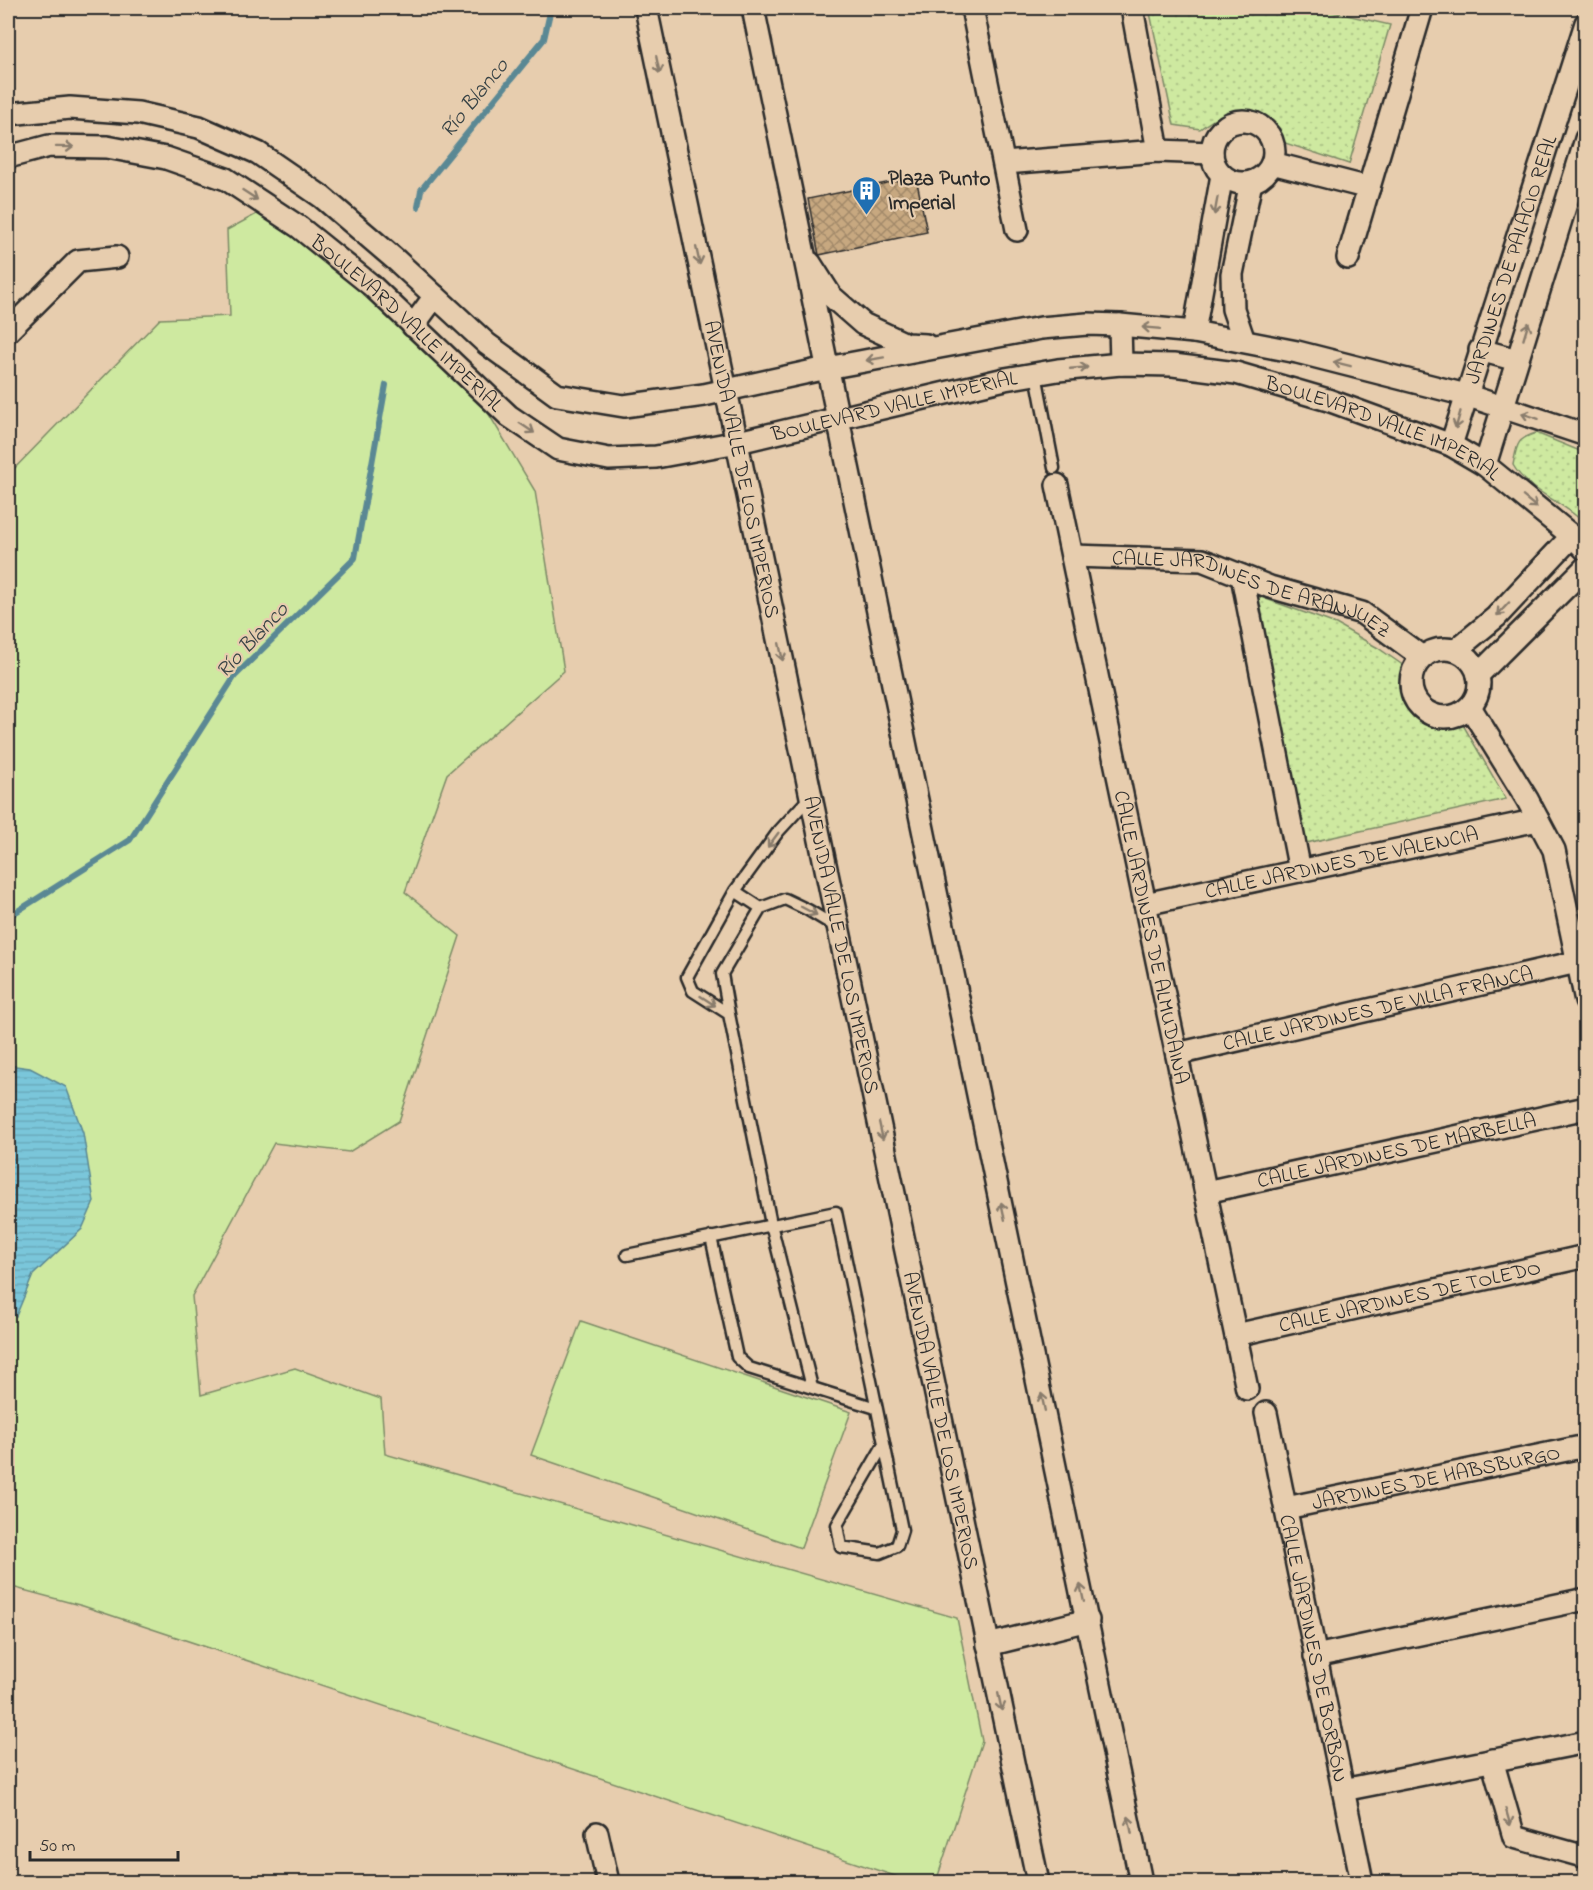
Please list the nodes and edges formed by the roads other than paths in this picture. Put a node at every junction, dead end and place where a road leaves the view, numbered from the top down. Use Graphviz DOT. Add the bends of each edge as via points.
graph roads {
  1 [pos="646,8"];
  2 [pos="753,8"];
  3 [pos="972,8"];
  4 [pos="1132,8"];
  5 [pos="1417,8"];
  6 [pos="1586,23"];
  7 [pos="1578,77"];
  8 [pos="8,114"];
  9 [pos="1586,139"];
  10 [pos="1158,151"];
  11 [pos="1212,153"];
  12 [pos="8,157"];
  13 [pos="1004,163"];
  14 [pos="1272,163"];
  15 [pos="1222,175"];
  16 [pos="1251,182"];
  17 [pos="1369,188"];
  18 [pos="1017,230"];
  19 [pos="803,253"];
  20 [pos="117,257"];
  21 [pos="1348,258"];
  22 [pos="1205,270"];
  23 [pos="1232,274"];
  24 [pos="435,296"];
  25 [pos="1120,325"];
  26 [pos="413,326"];
  27 [pos="8,331"];
  28 [pos="1194,332"];
  29 [pos="1244,341"];
  30 [pos="950,345"];
  31 [pos="1480,350"];
  32 [pos="1517,360"];
  33 [pos="1121,364"];
  34 [pos="827,368"];
  35 [pos="1036,374"];
  36 [pos="726,390"];
  37 [pos="1466,395"];
  38 [pos="1503,407"];
  39 [pos="837,418"];
  40 [pos="1586,435"];
  41 [pos="738,442"];
  42 [pos="1451,445"];
  43 [pos="1485,465"];
  44 [pos="1056,477"];
  45 [pos="1579,543"];
  46 [pos="1072,556"];
  47 [pos="1586,567"];
  48 [pos="1242,576"];
  49 [pos="1529,582"];
  50 [pos="1549,603"];
  51 [pos="1456,650"];
  52 [pos="1422,657"];
  53 [pos="1478,675"];
  54 [pos="1470,706"];
  55 [pos="811,796"];
  56 [pos="1538,820"];
  57 [pos="1300,871"];
  58 [pos="735,891"];
  59 [pos="1145,904"];
  60 [pos="761,908"];
  61 [pos="838,928"];
  62 [pos="1577,962"];
  63 [pos="1586,1001"];
  64 [pos="729,1014"];
  65 [pos="1177,1054"];
  66 [pos="1586,1108"];
  67 [pos="1206,1192"];
  68 [pos="771,1224"];
  69 [pos="711,1237"];
  70 [pos="627,1255"];
  71 [pos="1586,1256"];
  72 [pos="1236,1335"];
  73 [pos="812,1388"];
  74 [pos="1247,1389"];
  75 [pos="876,1408"];
  76 [pos="1266,1413"];
  77 [pos="884,1444"];
  78 [pos="1586,1446"];
  79 [pos="1286,1508"];
  80 [pos="1586,1599"];
  81 [pos="1088,1620"];
  82 [pos="988,1645"];
  83 [pos="1315,1656"];
  84 [pos="1586,1742"];
  85 [pos="1492,1760"];
  86 [pos="1343,1790"];
  87 [pos="597,1833"];
  88 [pos="1586,1857"];
  89 [pos="608,1882"];
  90 [pos="1038,1882"];
  91 [pos="1141,1882"];
  92 [pos="1362,1882"];
  1 -- 36 [label="street, AVENIDA VALLE DE LOS IMPERIOS, one-way"];
  2 -- 19 [label="street"];
  3 -- 13 [label="street"];
  4 -- 10 [label="street"];
  5 -- 17 [label="street"];
  6 -- 7 [label="street, JARDINES DE PALACIO REAL"];
  7 -- 31 [label="street, JARDINES DE PALACIO REAL"];
  8 -- 24 [label="street, BOULEVARD VALLE IMPERIAL" via="70,108 138,112 199,127 258,153 322,197"];
  32 -- 9 [label="street, JARDINES DE PALACIO REAL, one-way"];
  10 -- 11 [label="street"];
  10 -- 13 [label="street"];
  11 -- 14 [label="street" via="1214,139 1222,128 1248,121 1261,126 1270,136 1274,149"];
  11 -- 15 [label="street" via="1214,165"];
  12 -- 26 [label="street, BOULEVARD VALLE IMPERIAL, one-way" via="49,147 107,147 166,158 226,180 299,227 371,285"];
  13 -- 18 [label="street"];
  14 -- 16 [label="street" via="1267,172"];
  14 -- 17 [label="street"];
  15 -- 16 [label="street" via="1230,181"];
  15 -- 22 [label="street, one-way"];
  16 -- 23 [label="street"];
  17 -- 21 [label="street"];
  19 -- 30 [label="street" via="831,296 863,324 906,344"];
  19 -- 34 [label="street"];
  20 -- 27 [label="street" via="78,261"];
  22 -- 23 [label="street"];
  22 -- 28 [label="street"];
  23 -- 29 [label="street" via="1233,309"];
  24 -- 26 [label="street"];
  24 -- 36 [label="street, BOULEVARD VALLE IMPERIAL" via="487,344 557,395 624,406"];
  28 -- 25 [label="street, BOULEVARD VALLE IMPERIAL, one-way"];
  25 -- 30 [label="street, BOULEVARD VALLE IMPERIAL" via="1041,328"];
  25 -- 33 [label="street"];
  26 -- 41 [label="street, BOULEVARD VALLE IMPERIAL, one-way" via="509,416 558,449 609,459 656,457"];
  28 -- 29 [label="street, BOULEVARD VALLE IMPERIAL"];
  37 -- 29 [label="street, BOULEVARD VALLE IMPERIAL, one-way"];
  30 -- 34 [label="street, BOULEVARD VALLE IMPERIAL, one-way"];
  31 -- 32 [label="street"];
  31 -- 37 [label="street, JARDINES DE PALACIO REAL"];
  32 -- 38 [label="street, JARDINES DE PALACIO REAL"];
  35 -- 33 [label="street, BOULEVARD VALLE IMPERIAL, one-way"];
  33 -- 42 [label="street, BOULEVARD VALLE IMPERIAL" via="1173,365 1236,374 1328,400"];
  34 -- 36 [label="street, BOULEVARD VALLE IMPERIAL"];
  34 -- 39 [label="street"];
  35 -- 39 [label="street, BOULEVARD VALLE IMPERIAL"];
  35 -- 44 [label="lane"];
  36 -- 41 [label="street, AVENIDA VALLE DE LOS IMPERIOS"];
  37 -- 38 [label="street, BOULEVARD VALLE IMPERIAL"];
  37 -- 42 [label="street, JARDINES DE PALACIO REAL, one-way"];
  40 -- 38 [label="street, BOULEVARD VALLE IMPERIAL, one-way"];
  38 -- 43 [label="street, JARDINES DE PALACIO REAL"];
  39 -- 41 [label="street, BOULEVARD VALLE IMPERIAL"];
  81 -- 39 [label="street, one-way"];
  41 -- 55 [label="street, AVENIDA VALLE DE LOS IMPERIOS, one-way"];
  42 -- 43 [label="street, BOULEVARD VALLE IMPERIAL"];
  43 -- 45 [label="street, BOULEVARD VALLE IMPERIAL, one-way"];
  44 -- 46 [label="street, CALLE JARDINES DE ALMUDAINA"];
  45 -- 49 [label="street"];
  46 -- 48 [label="street, CALLE JARDINES DE ARANJUEZ" via="1202,560"];
  46 -- 59 [label="street, CALLE JARDINES DE ALMUDAINA"];
  47 -- 50 [label="street"];
  48 -- 52 [label="street, CALLE JARDINES DE ARANJUEZ" via="1362,614"];
  48 -- 57 [label="street"];
  49 -- 50 [label="street"];
  49 -- 51 [label="street, one-way" via="1496,617"];
  50 -- 53 [label="street"];
  51 -- 52 [label="street" via="1438,650"];
  51 -- 53 [label="street" via="1470,660"];
  52 -- 54 [label="street" via="1412,673 1411,692 1420,708 1436,717 1455,716"];
  53 -- 54 [label="street" via="1478,692"];
  54 -- 56 [label="street"];
  55 -- 58 [label="lane, one-way" via="778,832"];
  55 -- 61 [label="street, AVENIDA VALLE DE LOS IMPERIOS"];
  56 -- 57 [label="street, CALLE JARDINES DE VALENCIA"];
  56 -- 62 [label="street" via="1554,850"];
  57 -- 59 [label="street, CALLE JARDINES DE VALENCIA"];
  58 -- 60 [label="lane"];
  58 -- 64 [label="lane, one-way" via="687,977 693,991"];
  59 -- 65 [label="street, CALLE JARDINES DE ALMUDAINA"];
  60 -- 61 [label="lane, one-way" via="784,899"];
  60 -- 64 [label="lane" via="722,974"];
  61 -- 82 [label="street, AVENIDA VALLE DE LOS IMPERIOS, one-way"];
  62 -- 63 [label="street"];
  62 -- 65 [label="street, CALLE JARDINES DE VILLA FRANCA"];
  64 -- 68 [label="lane"];
  65 -- 67 [label="street, CALLE JARDINES DE ALMUDAINA"];
  66 -- 67 [label="street, CALLE JARDINES DE MARBELLA"];
  67 -- 72 [label="street, CALLE JARDINES DE ALMUDAINA"];
  68 -- 69 [label="lane"];
  68 -- 73 [label="lane"];
  68 -- 75 [label="lane" via="836,1212"];
  69 -- 70 [label="lane"];
  69 -- 73 [label="lane" via="737,1357 749,1368"];
  71 -- 72 [label="street, CALLE JARDINES DE TOLEDO"];
  72 -- 74 [label="street, CALLE JARDINES DE ALMUDAINA"];
  73 -- 75 [label="lane"];
  75 -- 77 [label="lane"];
  76 -- 79 [label="street, CALLE JARDINES DE BORBÓN"];
  77 -- 77 [label="lane" via="902,1530 897,1546 880,1554 841,1547 837,1525"];
  78 -- 79 [label="street, JARDINES DE HABSBURGO"];
  79 -- 83 [label="street, CALLE JARDINES DE BORBÓN"];
  80 -- 83 [label="street"];
  81 -- 82 [label="street"];
  91 -- 81 [label="street, one-way"];
  82 -- 90 [label="street, AVENIDA VALLE DE LOS IMPERIOS, one-way"];
  83 -- 86 [label="street, CALLE JARDINES DE BORBÓN"];
  84 -- 85 [label="street"];
  85 -- 86 [label="street"];
  85 -- 88 [label="street, one-way" via="1514,1837"];
  86 -- 92 [label="street, CALLE JARDINES DE BORBÓN"];
  87 -- 89 [label="street"];
}
